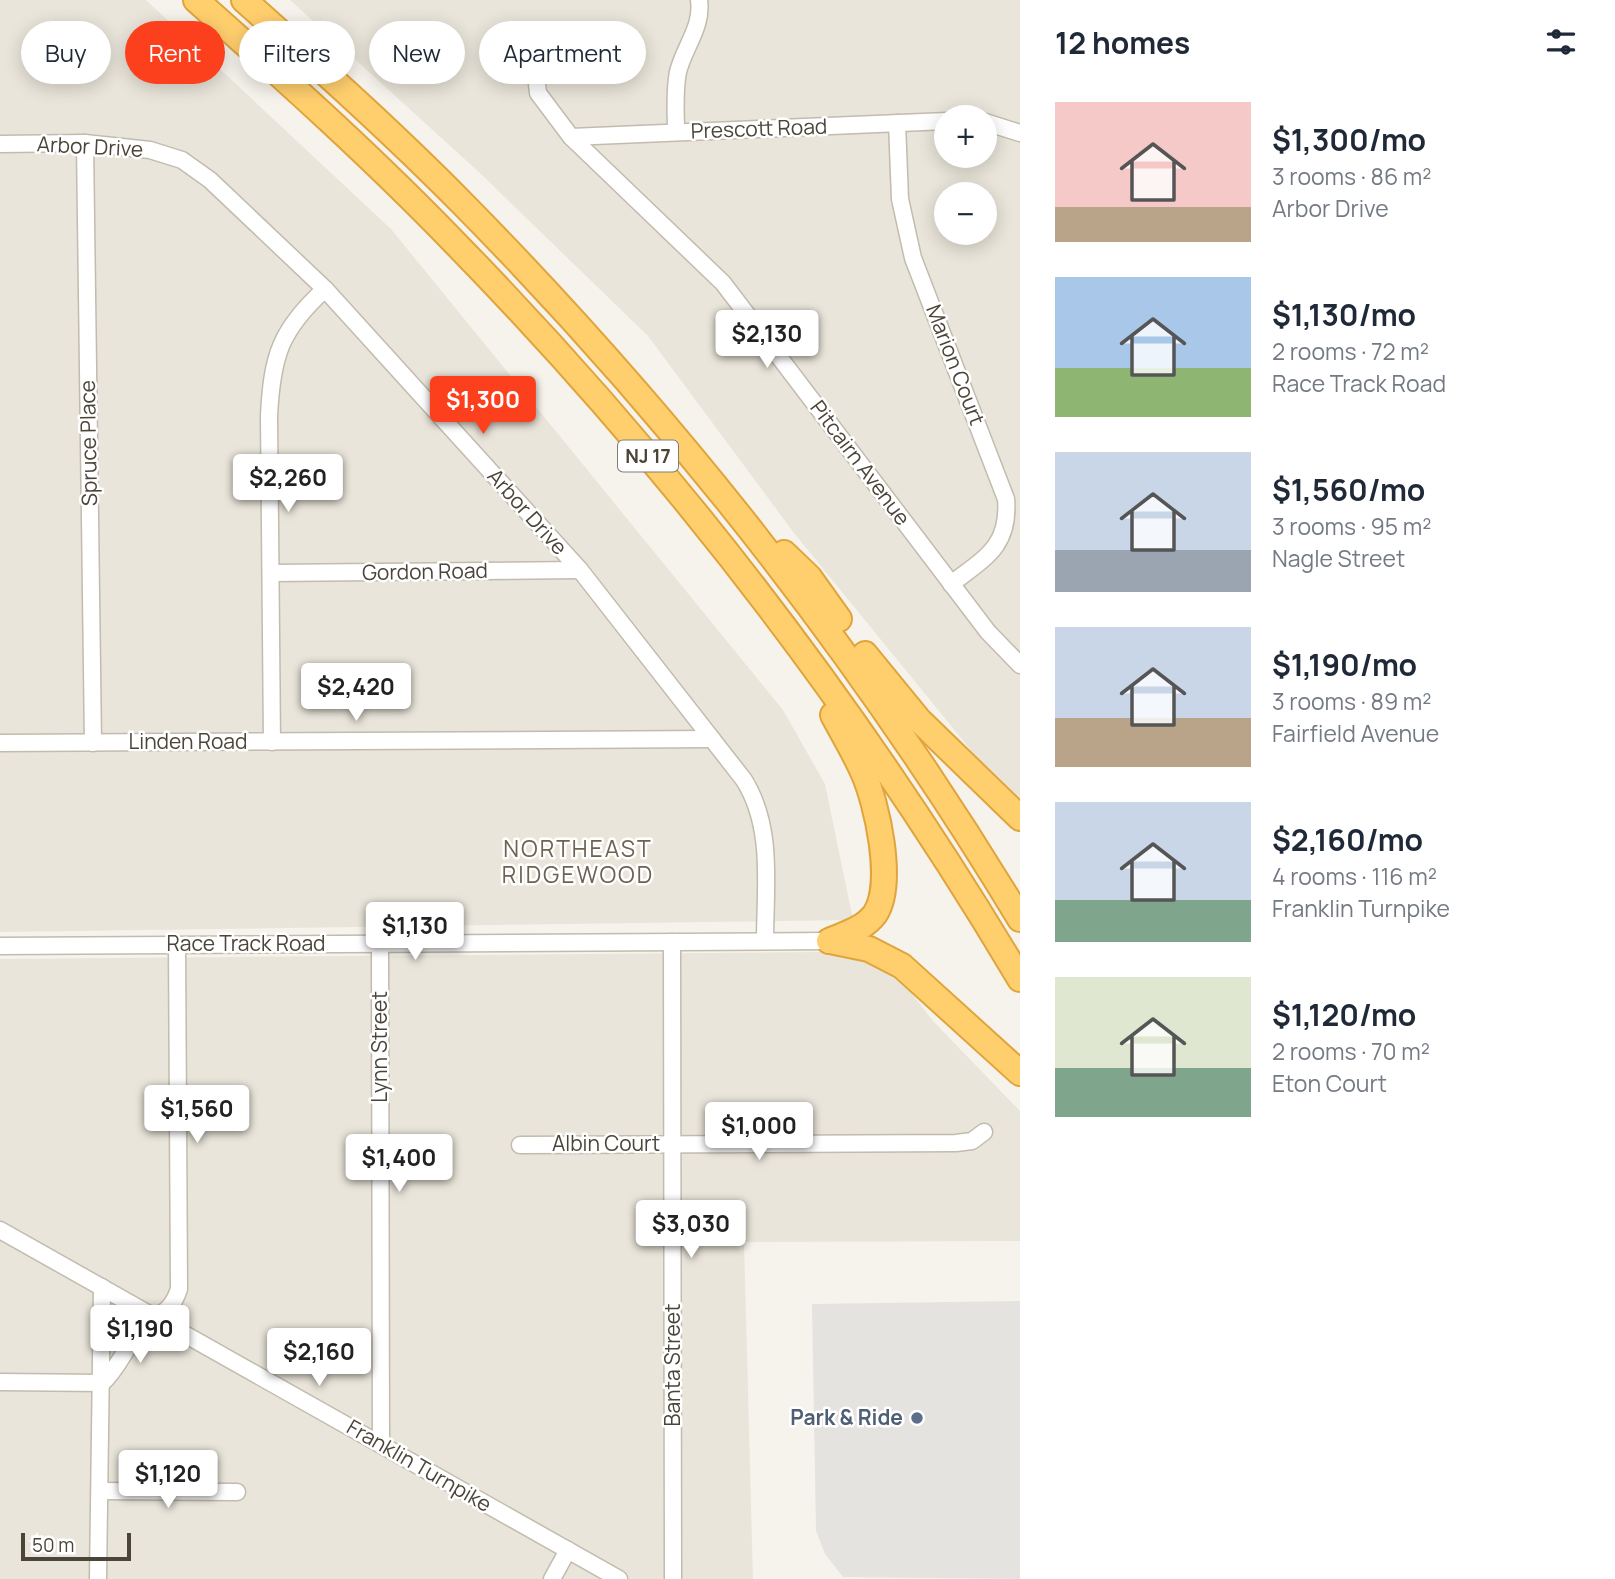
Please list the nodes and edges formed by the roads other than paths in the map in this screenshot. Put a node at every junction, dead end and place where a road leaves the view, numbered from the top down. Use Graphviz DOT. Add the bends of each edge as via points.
graph roads {
  1 [pos="197,0"];
  2 [pos="244,0"];
  3 [pos="699,0"];
  4 [pos="537,84"];
  5 [pos="934,122"];
  6 [pos="897,123"];
  7 [pos="997,126"];
  8 [pos="676,132"];
  9 [pos="1020,133"];
  10 [pos="571,137"];
  11 [pos="85,143"];
  12 [pos="0,144"];
  13 [pos="325,289"];
  14 [pos="715,484"];
  15 [pos="580,570"];
  16 [pos="271,573"];
  17 [pos="951,584"];
  18 [pos="788,631"];
  19 [pos="1020,666"];
  20 [pos="712,739"];
  21 [pos="271,741"];
  22 [pos="0,743"];
  23 [pos="93,743"];
  24 [pos="1020,818"];
  25 [pos="1020,919"];
  26 [pos="765,941"];
  27 [pos="829,941"];
  28 [pos="672,942"];
  29 [pos="380,944"];
  30 [pos="177,945"];
  31 [pos="0,946"];
  32 [pos="1020,979"];
  33 [pos="1020,1073"];
  34 [pos="984,1132"];
  35 [pos="673,1144"];
  36 [pos="520,1145"];
  37 [pos="0,1230"];
  38 [pos="102,1287"];
  39 [pos="157,1317"];
  40 [pos="0,1382"];
  41 [pos="102,1383"];
  42 [pos="381,1444"];
  43 [pos="100,1491"];
  44 [pos="237,1492"];
  45 [pos="568,1550"];
  46 [pos="98,1579"];
  47 [pos="552,1579"];
  48 [pos="619,1579"];
  49 [pos="673,1579"];
  1 -- 18 [label="highway, NJ 17" via="359,148 493,281 637,442"];
  2 -- 14 [label="highway, NJ 17" via="471,213 573,320"];
  3 -- 8 [label="street" via="697,27 677,78"];
  4 -- 10 [label="street, Pitcairn Avenue" via="538,93"];
  5 -- 6 [label="street, Prescott Road"];
  6 -- 8 [label="street, Prescott Road"];
  6 -- 17 [label="street, Marion Court" via="900,199 913,258 1006,499 1007,516 999,543"];
  7 -- 9 [label="street"];
  8 -- 10 [label="street, Prescott Road"];
  10 -- 17 [label="street, Pitcairn Avenue" via="723,283"];
  11 -- 12 [label="street, Arbor Drive"];
  11 -- 13 [label="street, Arbor Drive" via="150,150 182,160 227,194"];
  11 -- 23 [label="street, Spruce Place"];
  13 -- 15 [label="street, Arbor Drive"];
  13 -- 16 [label="street" via="296,317 274,363 269,416"];
  14 -- 24 [label="highway" via="809,577 919,720"];
  14 -- 25 [label="highway, NJ 17" via="863,679"];
  15 -- 16 [label="street, Gordon Road"];
  15 -- 20 [label="street, Arbor Drive"];
  16 -- 21 [label="street"];
  17 -- 19 [label="street, Pitcairn Avenue"];
  18 -- 27 [label="highway" via="863,772 878,832 884,884 880,904 861,927"];
  18 -- 32 [label="highway, NJ 17" via="904,795"];
  20 -- 21 [label="street, Linden Road"];
  20 -- 26 [label="street, Arbor Drive" via="748,786 761,817"];
  21 -- 23 [label="street, Linden Road"];
  22 -- 23 [label="street, Linden Road"];
  26 -- 27 [label="street, Race Track Road"];
  26 -- 28 [label="street, Race Track Road"];
  27 -- 33 [label="highway" via="869,949 902,966"];
  28 -- 29 [label="street, Race Track Road"];
  28 -- 35 [label="street, Banta Street"];
  29 -- 30 [label="street, Race Track Road"];
  29 -- 42 [label="street, Lynn Street"];
  30 -- 31 [label="street, Race Track Road"];
  30 -- 39 [label="street" via="179,1283 171,1307"];
  34 -- 35 [label="street, Albin Court" via="972,1141 956,1143"];
  35 -- 36 [label="street, Albin Court"];
  35 -- 49 [label="street, Banta Street"];
  37 -- 38 [label="street, Franklin Turnpike"];
  38 -- 39 [label="street, Franklin Turnpike"];
  38 -- 41 [label="street"];
  39 -- 41 [label="street" via="139,1332"];
  39 -- 42 [label="street, Franklin Turnpike"];
  40 -- 41 [label="street"];
  41 -- 43 [label="street"];
  42 -- 45 [label="street, Franklin Turnpike"];
  43 -- 44 [label="street"];
  43 -- 46 [label="street"];
  45 -- 47 [label="street"];
  45 -- 48 [label="street, Franklin Turnpike"];
}
